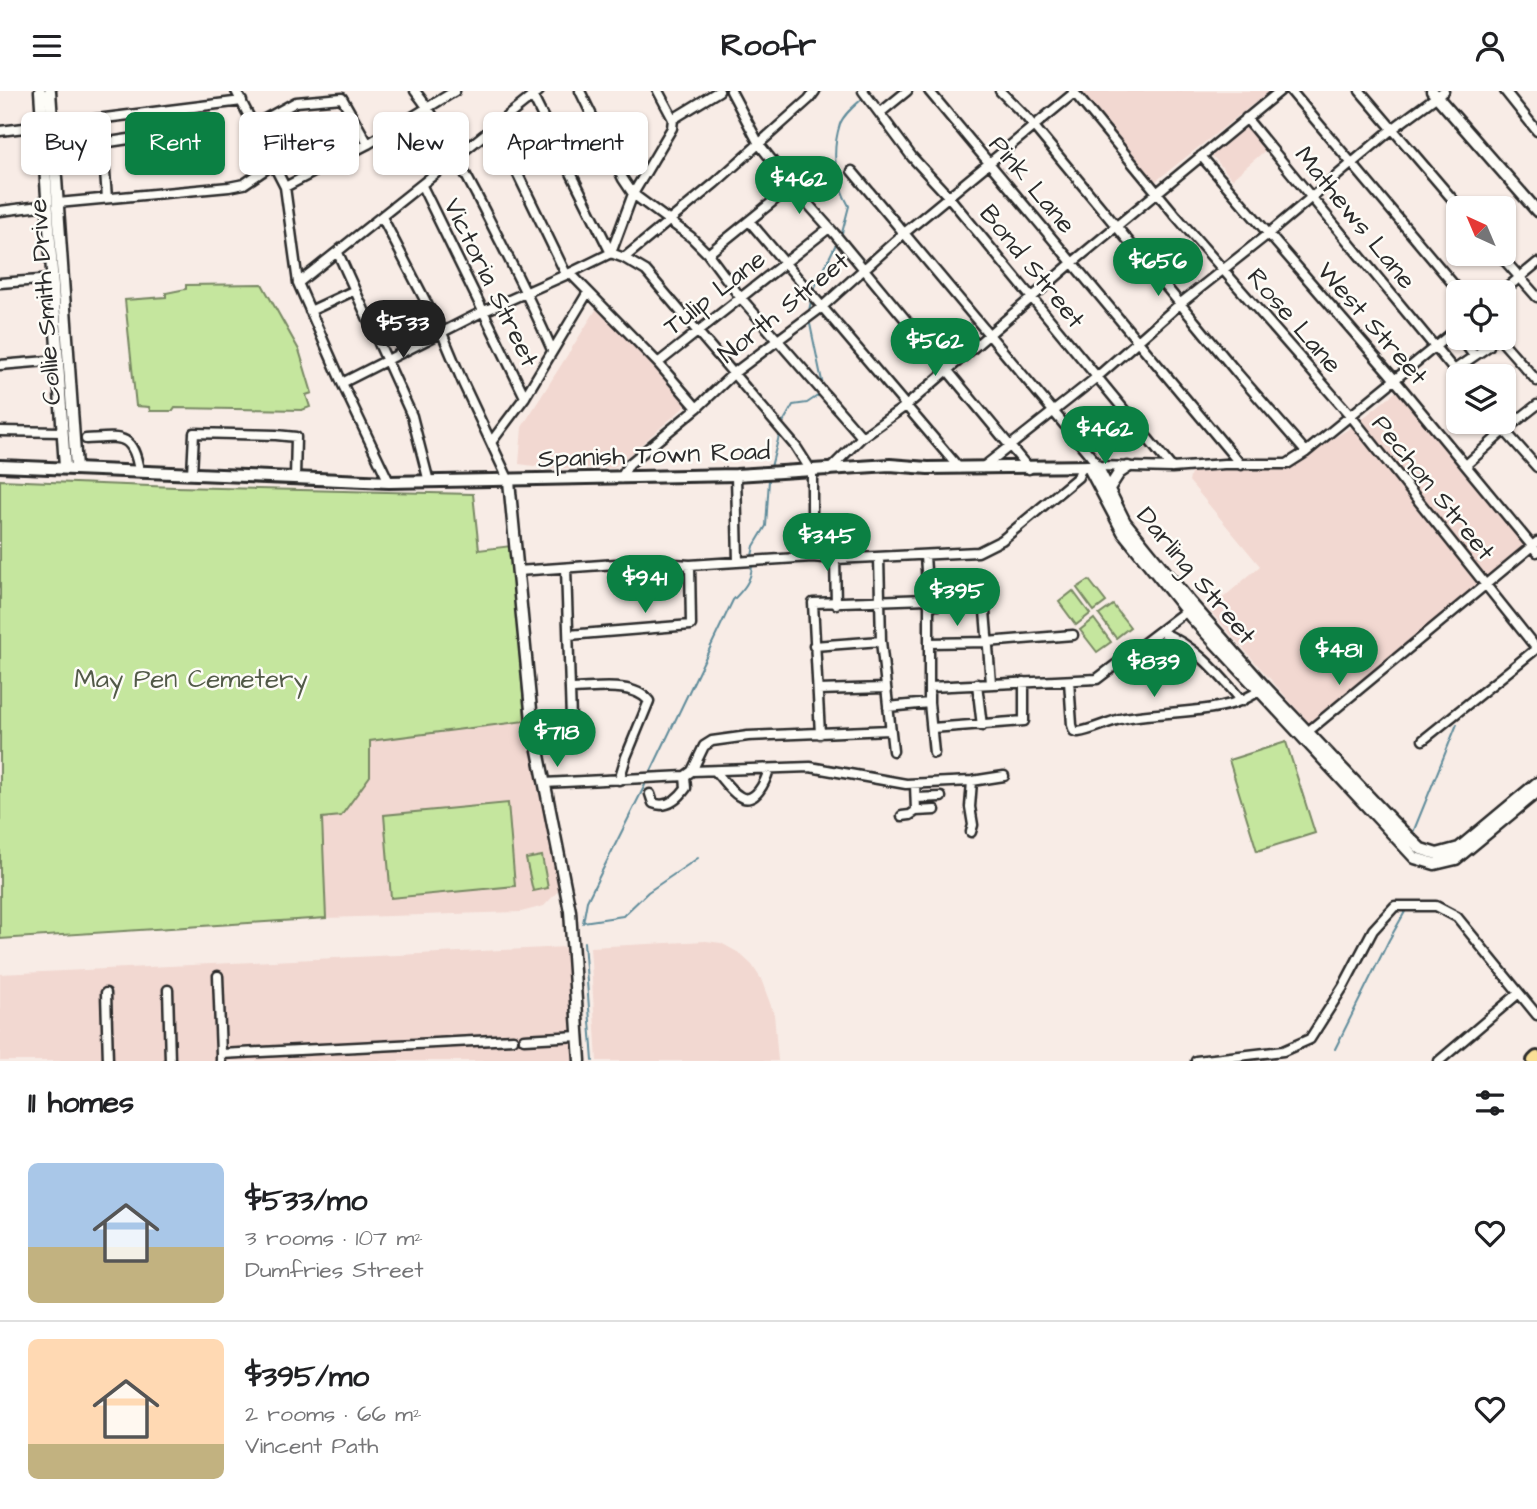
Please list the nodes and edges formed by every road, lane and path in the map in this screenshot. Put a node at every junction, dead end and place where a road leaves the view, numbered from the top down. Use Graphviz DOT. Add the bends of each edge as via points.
graph roads {
  1 [pos="40,91"];
  2 [pos="50,91"];
  3 [pos="236,91"];
  4 [pos="415,91"];
  5 [pos="456,91"];
  6 [pos="580,91"];
  7 [pos="658,91"];
  8 [pos="719,91"];
  9 [pos="731,91"];
  10 [pos="815,91"];
  11 [pos="863,91"];
  12 [pos="907,91"];
  13 [pos="929,91"];
  14 [pos="1000,91"];
  15 [pos="1280,91"];
  16 [pos="1291,91"];
  17 [pos="1360,91"];
  18 [pos="1505,91"];
  19 [pos="534,92"];
  20 [pos="1074,92"];
  21 [pos="1438,93"];
  22 [pos="807,95"];
  23 [pos="242,101"];
  24 [pos="429,109"];
  25 [pos="45,112"];
  26 [pos="49,112"];
  27 [pos="161,112"];
  28 [pos="248,112"];
  29 [pos="277,112"];
  30 [pos="350,112"];
  31 [pos="431,112"];
  32 [pos="512,112"];
  33 [pos="880,113"];
  34 [pos="1246,118"];
  35 [pos="673,119"];
  36 [pos="1032,125"];
  37 [pos="359,128"];
  38 [pos="21,129"];
  39 [pos="1391,130"];
  40 [pos="0,131"];
  41 [pos="1537,131"];
  42 [pos="125,140"];
  43 [pos="368,144"];
  44 [pos="759,144"];
  45 [pos="1200,156"];
  46 [pos="989,163"];
  47 [pos="1352,163"];
  48 [pos="852,171"];
  49 [pos="51,175"];
  50 [pos="257,175"];
  51 [pos="280,175"];
  52 [pos="434,175"];
  53 [pos="466,175"];
  54 [pos="519,175"];
  55 [pos="422,185"];
  56 [pos="792,186"];
  57 [pos="285,187"];
  58 [pos="1157,193"];
  59 [pos="633,194"];
  60 [pos="948,196"];
  61 [pos="1449,196"];
  62 [pos="1312,197"];
  63 [pos="107,198"];
  64 [pos="53,204"];
  65 [pos="0,211"];
  66 [pos="1537,211"];
  67 [pos="382,217"];
  68 [pos="670,220"];
  69 [pos="750,222"];
  70 [pos="1117,225"];
  71 [pos="829,228"];
  72 [pos="903,234"];
  73 [pos="1268,234"];
  74 [pos="338,253"];
  75 [pos="611,253"];
  76 [pos="708,254"];
  77 [pos="624,258"];
  78 [pos="1072,263"];
  79 [pos="1537,263"];
  80 [pos="785,264"];
  81 [pos="1510,266"];
  82 [pos="863,269"];
  83 [pos="1223,270"];
  84 [pos="568,274"];
  85 [pos="1520,277"];
  86 [pos="53,279"];
  87 [pos="1450,280"];
  88 [pos="1516,280"];
  89 [pos="0,282"];
  90 [pos="298,283"];
  91 [pos="355,290"];
  92 [pos="526,291"];
  93 [pos="587,292"];
  94 [pos="740,297"];
  95 [pos="1537,297"];
  96 [pos="1032,299"];
  97 [pos="1181,303"];
  98 [pos="822,307"];
  99 [pos="310,311"];
  100 [pos="482,312"];
  101 [pos="698,332"];
  102 [pos="442,333"];
  103 [pos="988,335"];
  104 [pos="1446,338"];
  105 [pos="777,340"];
  106 [pos="1140,341"];
  107 [pos="1434,346"];
  108 [pos="552,350"];
  109 [pos="1470,350"];
  110 [pos="1483,350"];
  111 [pos="1510,350"];
  112 [pos="1474,356"];
  113 [pos="387,359"];
  114 [pos="59,360"];
  115 [pos="658,363"];
  116 [pos="1449,364"];
  117 [pos="1466,364"];
  118 [pos="0,365"];
  119 [pos="947,370"];
  120 [pos="734,373"];
  121 [pos="1097,377"];
  122 [pos="1393,379"];
  123 [pos="1537,381"];
  124 [pos="342,383"];
  125 [pos="525,397"];
  126 [pos="906,405"];
  127 [pos="1537,405"];
  128 [pos="697,408"];
  129 [pos="1053,413"];
  130 [pos="1350,415"];
  131 [pos="1516,421"];
  132 [pos="0,431"];
  133 [pos="63,432"];
  134 [pos="1501,434"];
  135 [pos="1508,434"];
  136 [pos="862,437"];
  137 [pos="86,439"];
  138 [pos="492,441"];
  139 [pos="1011,447"];
  140 [pos="1306,452"];
  141 [pos="1241,464"];
  142 [pos="1466,465"];
  143 [pos="0,466"];
  144 [pos="1089,466"];
  145 [pos="1128,467"];
  146 [pos="1537,467"];
  147 [pos="71,468"];
  148 [pos="959,468"];
  149 [pos="982,468"];
  150 [pos="1172,468"];
  151 [pos="1029,469"];
  152 [pos="139,471"];
  153 [pos="828,471"];
  154 [pos="812,472"];
  155 [pos="192,474"];
  156 [pos="736,475"];
  157 [pos="295,478"];
  158 [pos="621,478"];
  159 [pos="509,481"];
  160 [pos="389,482"];
  161 [pos="429,482"];
  162 [pos="1108,490"];
  163 [pos="1535,547"];
  164 [pos="925,556"];
  165 [pos="812,557"];
  166 [pos="879,557"];
  167 [pos="835,559"];
  168 [pos="738,562"];
  169 [pos="690,565"];
  170 [pos="566,568"];
  171 [pos="518,571"];
  172 [pos="955,576"];
  173 [pos="927,578"];
  174 [pos="1485,585"];
  175 [pos="880,600"];
  176 [pos="929,603"];
  177 [pos="836,604"];
  178 [pos="1186,611"];
  179 [pos="1161,632"];
  180 [pos="569,635"];
  181 [pos="1073,635"];
  182 [pos="881,641"];
  183 [pos="987,642"];
  184 [pos="929,643"];
  185 [pos="814,646"];
  186 [pos="1537,649"];
  187 [pos="1069,681"];
  188 [pos="1024,682"];
  189 [pos="991,683"];
  190 [pos="977,684"];
  191 [pos="929,687"];
  192 [pos="884,688"];
  193 [pos="571,689"];
  194 [pos="1261,689"];
  195 [pos="818,690"];
  196 [pos="1242,701"];
  197 [pos="929,703"];
  198 [pos="888,707"];
  199 [pos="532,720"];
  200 [pos="982,726"];
  201 [pos="932,728"];
  202 [pos="890,730"];
  203 [pos="820,734"];
  204 [pos="1305,735"];
  205 [pos="1423,740"];
  206 [pos="893,751"];
  207 [pos="934,753"];
  208 [pos="769,769"];
  209 [pos="715,771"];
  210 [pos="689,774"];
  211 [pos="1004,776"];
  212 [pos="619,780"];
  213 [pos="972,781"];
  214 [pos="544,783"];
  215 [pos="1537,783"];
  216 [pos="915,784"];
  217 [pos="1537,792"];
  218 [pos="650,794"];
  219 [pos="941,797"];
  220 [pos="916,798"];
  221 [pos="935,810"];
  222 [pos="916,811"];
  223 [pos="902,816"];
  224 [pos="1388,825"];
  225 [pos="971,832"];
  226 [pos="218,976"];
  227 [pos="168,990"];
  228 [pos="106,993"];
  229 [pos="1519,993"];
  230 [pos="1537,1015"];
  231 [pos="579,1036"];
  232 [pos="513,1039"];
  233 [pos="524,1039"];
  234 [pos="221,1058"];
  235 [pos="108,1061"];
  236 [pos="170,1061"];
  237 [pos="580,1061"];
  238 [pos="1196,1061"];
  239 [pos="1439,1061"];
  1 -- 25 [label="street, Collie Smith Drive"];
  2 -- 26 [label="street, Collie Smith Drive"];
  3 -- 23 [label="street"];
  4 -- 24 [label="street"];
  5 -- 24 [label="street"];
  6 -- 59 [label="street"];
  7 -- 35 [label="street"];
  8 -- 35 [label="street"];
  9 -- 44 [label="street"];
  10 -- 22 [label="street"];
  11 -- 33 [label="street, Bond Street"];
  12 -- 33 [label="street"];
  13 -- 46 [label="street, Pink Lane"];
  14 -- 36 [label="street"];
  15 -- 34 [label="street"];
  16 -- 47 [label="street"];
  17 -- 39 [label="street"];
  18 -- 41 [label="street"];
  19 -- 32 [label="street"];
  19 -- 75 [label="street"];
  20 -- 36 [label="street, North Street"];
  20 -- 58 [label="street, Rose Lane"];
  21 -- 39 [label="street"];
  21 -- 66 [label="street"];
  22 -- 44 [label="street"];
  23 -- 27 [label="street"];
  23 -- 28 [label="street"];
  24 -- 31 [label="street"];
  24 -- 43 [label="street"];
  29 -- 30 [label="street" via="296,101 342,98"];
  33 -- 60 [label="street, Bond Street"];
  34 -- 45 [label="street"];
  34 -- 62 [label="street, Mathews Lane"];
  35 -- 59 [label="street"];
  36 -- 46 [label="street, North Street"];
  36 -- 70 [label="street"];
  37 -- 43 [label="street"];
  38 -- 40 [label="street"];
  39 -- 47 [label="street"];
  39 -- 61 [label="street"];
  42 -- 63 [label="street" via="103,146"];
  43 -- 57 [label="street"];
  44 -- 56 [label="street"];
  44 -- 68 [label="street"];
  45 -- 58 [label="street"];
  45 -- 73 [label="street, West Street"];
  46 -- 60 [label="street, North Street"];
  46 -- 78 [label="street, Pink Lane"];
  47 -- 62 [label="street"];
  47 -- 87 [label="street"];
  48 -- 72 [label="street"];
  49 -- 64 [label="street, Collie Smith Drive"];
  50 -- 63 [label="street" via="229,187"];
  51 -- 57 [label="street"];
  52 -- 55 [label="street"];
  53 -- 92 [label="street"];
  54 -- 84 [label="street"];
  55 -- 67 [label="street"];
  55 -- 100 [label="street, Victoria Street"];
  56 -- 69 [label="street"];
  56 -- 71 [label="street"];
  57 -- 90 [label="street"];
  58 -- 70 [label="street"];
  58 -- 83 [label="street, Rose Lane"];
  59 -- 68 [label="street"];
  59 -- 75 [label="street"];
  60 -- 72 [label="street, North Street"];
  60 -- 96 [label="street, Bond Street"];
  62 -- 73 [label="street"];
  62 -- 107 [label="street, Mathews Lane"];
  63 -- 64 [label="street"];
  64 -- 65 [label="street"];
  64 -- 86 [label="street, Collie Smith Drive"];
  64 -- 147 [label="street, Collie Smith Drive"];
  67 -- 74 [label="street"];
  67 -- 102 [label="street"];
  68 -- 76 [label="street"];
  68 -- 77 [label="street"];
  69 -- 76 [label="street"];
  69 -- 80 [label="street"];
  70 -- 78 [label="street"];
  70 -- 97 [label="street"];
  71 -- 80 [label="street, Tulip Lane"];
  71 -- 82 [label="street"];
  72 -- 82 [label="street, North Street"];
  72 -- 103 [label="street"];
  73 -- 83 [label="street"];
  73 -- 122 [label="street, West Street"];
  74 -- 90 [label="street"];
  74 -- 91 [label="street"];
  75 -- 77 [label="street"];
  75 -- 84 [label="street"];
  76 -- 94 [label="street"];
  77 -- 101 [label="street" via="646,271"];
  78 -- 96 [label="street"];
  78 -- 106 [label="street, Pink Lane"];
  79 -- 85 [label="street"];
  80 -- 94 [label="street, Tulip Lane"];
  80 -- 98 [label="street"];
  81 -- 85 [label="street"];
  82 -- 98 [label="street, North Street"];
  82 -- 119 [label="street"];
  83 -- 97 [label="street"];
  83 -- 130 [label="street, Rose Lane"];
  84 -- 92 [label="street"];
  84 -- 93 [label="street"];
  85 -- 88 [label="street"];
  85 -- 95 [label="street"];
  86 -- 89 [label="street"];
  86 -- 114 [label="street, Collie Smith Drive"];
  90 -- 99 [label="street"];
  91 -- 99 [label="street"];
  91 -- 113 [label="street"];
  92 -- 100 [label="street"];
  92 -- 108 [label="street"];
  93 -- 108 [label="street"];
  93 -- 115 [label="street"];
  94 -- 101 [label="street, Tulip Lane"];
  94 -- 105 [label="street"];
  96 -- 103 [label="street"];
  96 -- 121 [label="street, Bond Street"];
  97 -- 106 [label="street"];
  97 -- 140 [label="street"];
  98 -- 105 [label="street, North Street"];
  98 -- 126 [label="street"];
  99 -- 124 [label="street"];
  100 -- 102 [label="street"];
  100 -- 125 [label="street, Victoria Street"];
  101 -- 115 [label="street, Tulip Lane"];
  101 -- 120 [label="street"];
  102 -- 113 [label="street"];
  102 -- 138 [label="street"];
  103 -- 119 [label="street"];
  103 -- 129 [label="street"];
  104 -- 107 [label="street, Spanish Town Road"];
  105 -- 120 [label="street, North Street"];
  105 -- 136 [label="street"];
  106 -- 121 [label="street"];
  106 -- 141 [label="street, Pink Lane"];
  107 -- 116 [label="street, Mathews Lane"];
  107 -- 122 [label="street, Spanish Town Road"];
  108 -- 125 [label="street"];
  109 -- 112 [label="street"];
  110 -- 112 [label="street"];
  111 -- 123 [label="street"];
  112 -- 117 [label="street"];
  113 -- 124 [label="street"];
  113 -- 161 [label="street" via="411,416"];
  114 -- 118 [label="street"];
  114 -- 133 [label="street, Collie Smith Drive"];
  115 -- 128 [label="street"];
  119 -- 126 [label="street"];
  119 -- 139 [label="street"];
  120 -- 128 [label="street, North Street"];
  120 -- 154 [label="street"];
  121 -- 129 [label="street"];
  121 -- 150 [label="street, Bond Street"];
  122 -- 130 [label="street, Spanish Town Road"];
  122 -- 142 [label="street, West Street"];
  124 -- 160 [label="street"];
  125 -- 138 [label="street"];
  126 -- 136 [label="street"];
  126 -- 148 [label="street"];
  127 -- 131 [label="street"];
  128 -- 158 [label="street, North Street" via="629,464"];
  129 -- 139 [label="street"];
  129 -- 144 [label="street" via="1094,460"];
  130 -- 140 [label="street, Spanish Town Road"];
  130 -- 174 [label="street, Pechon Street"];
  132 -- 133 [label="street"];
  133 -- 147 [label="street, Collie Smith Drive"];
  134 -- 142 [label="street"];
  135 -- 146 [label="street"];
  136 -- 153 [label="street"];
  137 -- 152 [label="street" via="127,440"];
  138 -- 159 [label="street"];
  139 -- 149 [label="street"];
  139 -- 151 [label="street"];
  140 -- 141 [label="street, Spanish Town Road" via="1287,464"];
  141 -- 150 [label="street, Spanish Town Road"];
  142 -- 163 [label="street, West Street"];
  143 -- 147 [label="main road, Spanish Town Road"];
  144 -- 145 [label="street, Spanish Town Road"];
  144 -- 151 [label="main road, Spanish Town Road"];
  144 -- 162 [label="street, Darling Street"];
  144 -- 164 [label="street" via="1002,540 978,552"];
  144 -- 178 [label="street, Darling Street" via="1114,520"];
  145 -- 150 [label="street, Spanish Town Road"];
  145 -- 162 [label="street"];
  147 -- 152 [label="main road, Spanish Town Road"];
  148 -- 149 [label="main road, Spanish Town Road"];
  148 -- 153 [label="main road, Spanish Town Road" via="890,465"];
  149 -- 151 [label="main road, Spanish Town Road"];
  152 -- 155 [label="main road, Spanish Town Road"];
  153 -- 154 [label="main road, Spanish Town Road"];
  154 -- 156 [label="main road, Spanish Town Road"];
  154 -- 165 [label="street"];
  155 -- 157 [label="main road, Spanish Town Road"];
  155 -- 157 [label="street" via="194,433 276,435 296,437"];
  156 -- 158 [label="main road, Spanish Town Road"];
  156 -- 168 [label="street"];
  157 -- 160 [label="main road, Spanish Town Road"];
  158 -- 159 [label="main road, Spanish Town Road"];
  159 -- 161 [label="main road, Spanish Town Road"];
  159 -- 171 [label="street"];
  160 -- 161 [label="main road, Spanish Town Road"];
  162 -- 194 [label="street, Darling Street" via="1129,528"];
  163 -- 174 [label="street"];
  164 -- 166 [label="street"];
  164 -- 173 [label="street"];
  165 -- 167 [label="street"];
  165 -- 168 [label="street"];
  166 -- 167 [label="street"];
  166 -- 175 [label="street"];
  167 -- 177 [label="street"];
  168 -- 169 [label="street"];
  169 -- 170 [label="street" via="644,562"];
  169 -- 180 [label="street" via="691,625"];
  170 -- 171 [label="street"];
  170 -- 180 [label="street"];
  171 -- 199 [label="street"];
  172 -- 173 [label="street"];
  173 -- 176 [label="street"];
  174 -- 186 [label="street, Pechon Street"];
  174 -- 204 [label="street"];
  175 -- 176 [label="street"];
  175 -- 177 [label="street"];
  175 -- 182 [label="street"];
  176 -- 183 [label="street" via="984,599"];
  176 -- 184 [label="street"];
  177 -- 185 [label="street" via="813,603"];
  178 -- 179 [label="street"];
  178 -- 194 [label="street, Darling Street"];
  179 -- 187 [label="street" via="1101,677"];
  179 -- 196 [label="street" via="1185,642"];
  180 -- 193 [label="street"];
  181 -- 183 [label="street"];
  182 -- 185 [label="street"];
  182 -- 192 [label="street"];
  183 -- 184 [label="street"];
  183 -- 189 [label="street"];
  184 -- 191 [label="street"];
  185 -- 195 [label="street"];
  186 -- 205 [label="street"];
  187 -- 188 [label="street"];
  187 -- 196 [label="street" via="1072,725 1078,733 1138,716"];
  188 -- 189 [label="street"];
  188 -- 200 [label="street" via="1024,721"];
  189 -- 190 [label="street"];
  190 -- 191 [label="street"];
  190 -- 200 [label="street"];
  191 -- 197 [label="street"];
  192 -- 195 [label="street"];
  192 -- 198 [label="street"];
  193 -- 199 [label="street" via="570,720"];
  193 -- 212 [label="street" via="638,691 649,701"];
  194 -- 196 [label="street"];
  194 -- 204 [label="street, Darling Street"];
  195 -- 203 [label="street"];
  197 -- 198 [label="street"];
  197 -- 201 [label="street"];
  198 -- 202 [label="street"];
  199 -- 214 [label="street"];
  200 -- 201 [label="street"];
  201 -- 207 [label="street"];
  202 -- 203 [label="street"];
  202 -- 206 [label="street"];
  203 -- 210 [label="street" via="708,742"];
  204 -- 224 [label="street, Darling Street"];
  204 -- 224 [label="street, Darling Street" via="1320,745"];
  208 -- 209 [label="street"];
  208 -- 209 [label="street" via="762,788 746,798 739,797"];
  208 -- 216 [label="street" via="810,767"];
  209 -- 210 [label="street"];
  210 -- 212 [label="street"];
  210 -- 218 [label="street" via="686,788 668,804 658,806"];
  211 -- 213 [label="street"];
  212 -- 214 [label="street"];
  213 -- 216 [label="street"];
  213 -- 225 [label="street"];
  214 -- 231 [label="street" via="570,911"];
  215 -- 224 [label="street, Darling Street" via="1459,848 1445,853 1421,849"];
  216 -- 220 [label="street"];
  217 -- 224 [label="street, Darling Street" via="1465,853 1446,863 1421,861"];
  219 -- 220 [label="street"];
  220 -- 222 [label="street"];
  221 -- 222 [label="street"];
  222 -- 223 [label="street"];
  226 -- 234 [label="street"];
  227 -- 236 [label="street"];
  228 -- 235 [label="street"];
  229 -- 230 [label="street"];
  229 -- 238 [label="street" via="1457,917 1445,909 1423,905 1395,906 1373,930 1310,1039 1283,1051"];
  229 -- 239 [label="street"];
  231 -- 233 [label="street"];
  231 -- 237 [label="street"];
  232 -- 234 [label="street"];
}
